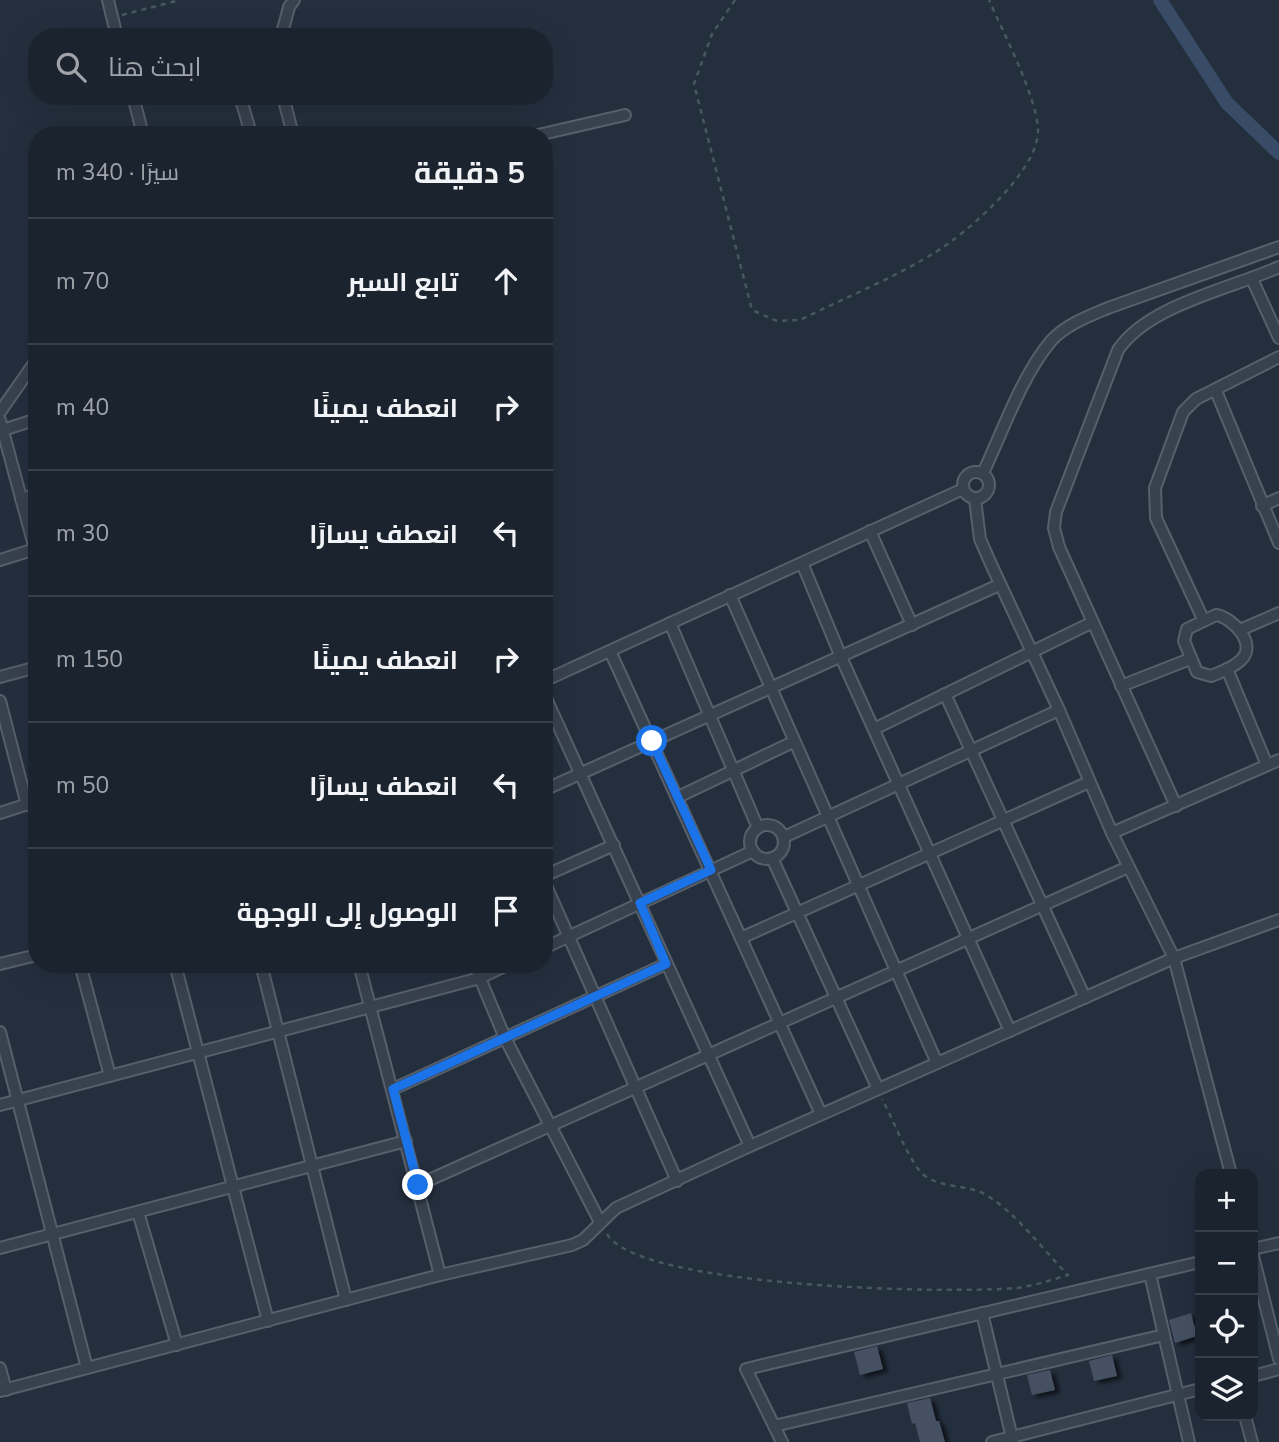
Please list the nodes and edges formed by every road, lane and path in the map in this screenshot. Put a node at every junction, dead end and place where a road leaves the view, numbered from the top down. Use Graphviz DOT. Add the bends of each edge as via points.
graph roads {
  1 [pos="108,0"];
  2 [pos="180,0"];
  3 [pos="294,0"];
  4 [pos="735,0"];
  5 [pos="989,0"];
  6 [pos="112,17"];
  7 [pos="115,28"];
  8 [pos="283,28"];
  9 [pos="135,105"];
  10 [pos="242,105"];
  11 [pos="285,105"];
  12 [pos="625,115"];
  13 [pos="141,126"];
  14 [pos="248,126"];
  15 [pos="291,126"];
  16 [pos="553,132"];
  17 [pos="1279,247"];
  18 [pos="1279,267"];
  19 [pos="1252,279"];
  20 [pos="1279,338"];
  21 [pos="1279,357"];
  22 [pos="28,372"];
  23 [pos="1216,391"];
  24 [pos="0,412"];
  25 [pos="28,420"];
  26 [pos="1,425"];
  27 [pos="983,473"];
  28 [pos="963,489"];
  29 [pos="28,497"];
  30 [pos="1279,498"];
  31 [pos="21,499"];
  32 [pos="975,499"];
  33 [pos="1262,506"];
  34 [pos="28,524"];
  35 [pos="870,531"];
  36 [pos="1279,543"];
  37 [pos="28,555"];
  38 [pos="0,560"];
  39 [pos="802,563"];
  40 [pos="999,585"];
  41 [pos="730,596"];
  42 [pos="1279,613"];
  43 [pos="1203,620"];
  44 [pos="1093,622"];
  45 [pos="670,623"];
  46 [pos="912,625"];
  47 [pos="1240,630"];
  48 [pos="610,651"];
  49 [pos="1032,652"];
  50 [pos="841,657"];
  51 [pos="1190,659"];
  52 [pos="28,669"];
  53 [pos="1227,669"];
  54 [pos="0,677"];
  55 [pos="553,677"];
  56 [pos="1121,685"];
  57 [pos="770,689"];
  58 [pos="945,694"];
  59 [pos="0,701"];
  60 [pos="1059,710"];
  61 [pos="553,713"];
  62 [pos="711,715"];
  63 [pos="874,729"];
  64 [pos="652,741"];
  65 [pos="793,742"];
  66 [pos="971,751"];
  67 [pos="1279,760"];
  68 [pos="1267,765"];
  69 [pos="735,770"];
  70 [pos="581,774"];
  71 [pos="1089,782"];
  72 [pos="897,784"];
  73 [pos="553,786"];
  74 [pos="28,790"];
  75 [pos="678,797"];
  76 [pos="28,804"];
  77 [pos="1176,806"];
  78 [pos="0,813"];
  79 [pos="827,817"];
  80 [pos="1002,821"];
  81 [pos="758,828"];
  82 [pos="1112,833"];
  83 [pos="784,837"];
  84 [pos="614,845"];
  85 [pos="753,851"];
  86 [pos="929,853"];
  87 [pos="772,858"];
  88 [pos="1128,867"];
  89 [pos="711,870"];
  90 [pos="553,874"];
  91 [pos="856,885"];
  92 [pos="553,900"];
  93 [pos="640,903"];
  94 [pos="1041,906"];
  95 [pos="796,912"];
  96 [pos="1279,920"];
  97 [pos="568,937"];
  98 [pos="741,938"];
  99 [pos="968,939"];
  100 [pos="553,944"];
  101 [pos="28,957"];
  102 [pos="1174,958"];
  103 [pos="0,964"];
  104 [pos="666,964"];
  105 [pos="896,972"];
  106 [pos="82,973"];
  107 [pos="177,973"];
  108 [pos="263,973"];
  109 [pos="361,973"];
  110 [pos="478,973"];
  111 [pos="490,973"];
  112 [pos="480,978"];
  113 [pos="595,996"];
  114 [pos="1085,998"];
  115 [pos="835,999"];
  116 [pos="370,1007"];
  117 [pos="779,1024"];
  118 [pos="279,1031"];
  119 [pos="1010,1031"];
  120 [pos="0,1032"];
  121 [pos="505,1038"];
  122 [pos="198,1053"];
  123 [pos="708,1056"];
  124 [pos="937,1063"];
  125 [pos="110,1076"];
  126 [pos="393,1089"];
  127 [pos="637,1089"];
  128 [pos="878,1090"];
  129 [pos="18,1100"];
  130 [pos="0,1105"];
  131 [pos="821,1114"];
  132 [pos="552,1127"];
  133 [pos="406,1141"];
  134 [pos="750,1146"];
  135 [pos="312,1166"];
  136 [pos="1230,1169"];
  137 [pos="677,1181"];
  138 [pos="418,1185"];
  139 [pos="233,1187"];
  140 [pos="138,1212"];
  141 [pos="600,1222"];
  142 [pos="52,1234"];
  143 [pos="1279,1243"];
  144 [pos="0,1248"];
  145 [pos="1258,1248"];
  146 [pos="1195,1263"];
  147 [pos="1150,1274"];
  148 [pos="440,1276"];
  149 [pos="1258,1276"];
  150 [pos="346,1300"];
  151 [pos="982,1313"];
  152 [pos="268,1321"];
  153 [pos="1164,1335"];
  154 [pos="177,1345"];
  155 [pos="1279,1359"];
  156 [pos="0,1367"];
  157 [pos="88,1368"];
  158 [pos="1279,1370"];
  159 [pos="996,1374"];
  160 [pos="1258,1375"];
  161 [pos="3,1391"];
  162 [pos="1195,1391"];
  163 [pos="1178,1395"];
  164 [pos="1246,1421"];
  165 [pos="774,1426"];
  166 [pos="1012,1440"];
  167 [pos="783,1442"];
  168 [pos="992,1442"];
  169 [pos="1189,1442"];
  170 [pos="1252,1442"];
  1 -- 6 [label="street"];
  2 -- 6 [label="path"];
  3 -- 8 [label="street"];
  4 -- 5 [label="path" via="712,34 694,84 752,310 777,321 800,320 935,253 1013,187 1030,161 1038,131 1029,94"];
  6 -- 7 [label="street"];
  9 -- 13 [label="street"];
  10 -- 14 [label="street"];
  11 -- 15 [label="street"];
  12 -- 16 [label="street"];
  17 -- 27 [label="street" via="1082,318 1052,339"];
  18 -- 19 [label="street"];
  19 -- 20 [label="street"];
  19 -- 44 [label="street" via="1140,325 1118,350 1056,512 1054,528"];
  21 -- 23 [label="street"];
  22 -- 24 [label="street"];
  23 -- 33 [label="street"];
  23 -- 43 [label="street" via="1196,399 1183,412 1153,504"];
  25 -- 26 [label="street"];
  26 -- 31 [label="street"];
  27 -- 28 [label="street" via="970,472"];
  27 -- 32 [label="street" via="988,479 987,493"];
  28 -- 32 [label="street"];
  28 -- 35 [label="street"];
  29 -- 31 [label="street"];
  30 -- 33 [label="street"];
  31 -- 34 [label="street"];
  32 -- 40 [label="street" via="980,539"];
  33 -- 36 [label="street"];
  35 -- 39 [label="street"];
  35 -- 46 [label="street"];
  37 -- 38 [label="street"];
  39 -- 41 [label="street"];
  39 -- 50 [label="street"];
  40 -- 46 [label="street"];
  40 -- 49 [label="street"];
  41 -- 45 [label="street"];
  41 -- 57 [label="street"];
  42 -- 47 [label="street"];
  43 -- 47 [label="street" via="1225,616"];
  43 -- 51 [label="street" via="1184,634"];
  44 -- 49 [label="street"];
  44 -- 56 [label="street"];
  45 -- 48 [label="street"];
  45 -- 62 [label="street"];
  46 -- 50 [label="street"];
  47 -- 53 [label="street" via="1245,652"];
  48 -- 55 [label="street"];
  48 -- 64 [label="street"];
  49 -- 58 [label="street"];
  49 -- 60 [label="street"];
  50 -- 57 [label="street"];
  50 -- 63 [label="street"];
  51 -- 53 [label="street" via="1204,675"];
  51 -- 56 [label="street"];
  52 -- 54 [label="street"];
  53 -- 68 [label="street"];
  56 -- 77 [label="street"];
  57 -- 62 [label="street"];
  57 -- 65 [label="street"];
  58 -- 63 [label="street"];
  58 -- 66 [label="street"];
  59 -- 74 [label="street"];
  60 -- 66 [label="street"];
  60 -- 71 [label="street"];
  61 -- 70 [label="street"];
  62 -- 64 [label="street"];
  62 -- 69 [label="street"];
  63 -- 72 [label="street"];
  64 -- 70 [label="street"];
  64 -- 75 [label="street"];
  65 -- 69 [label="street"];
  65 -- 79 [label="street"];
  66 -- 72 [label="street"];
  66 -- 80 [label="street"];
  67 -- 68 [label="street"];
  68 -- 77 [label="street"];
  69 -- 75 [label="street"];
  69 -- 81 [label="street"];
  70 -- 73 [label="street"];
  70 -- 84 [label="street"];
  71 -- 80 [label="street"];
  71 -- 82 [label="street"];
  72 -- 79 [label="street"];
  72 -- 86 [label="street"];
  75 -- 89 [label="street"];
  76 -- 78 [label="street"];
  77 -- 82 [label="street"];
  79 -- 83 [label="street"];
  79 -- 91 [label="street"];
  80 -- 86 [label="street"];
  80 -- 94 [label="street"];
  81 -- 83 [label="street" via="778,828"];
  81 -- 85 [label="street" via="750,843"];
  82 -- 88 [label="street"];
  83 -- 87 [label="street" via="784,846"];
  84 -- 90 [label="street"];
  84 -- 93 [label="street"];
  85 -- 87 [label="street"];
  85 -- 89 [label="street"];
  86 -- 91 [label="street"];
  86 -- 99 [label="street"];
  87 -- 95 [label="street"];
  88 -- 94 [label="street"];
  88 -- 102 [label="street"];
  89 -- 93 [label="street"];
  89 -- 98 [label="street"];
  91 -- 95 [label="street"];
  91 -- 105 [label="street"];
  92 -- 97 [label="street"];
  93 -- 97 [label="street"];
  93 -- 104 [label="street"];
  94 -- 99 [label="street"];
  94 -- 114 [label="street"];
  95 -- 98 [label="street"];
  95 -- 115 [label="street"];
  96 -- 102 [label="street"];
  97 -- 100 [label="street"];
  97 -- 113 [label="street"];
  98 -- 117 [label="street"];
  99 -- 105 [label="street"];
  99 -- 119 [label="street"];
  101 -- 103 [label="street"];
  102 -- 114 [label="street"];
  102 -- 136 [label="street"];
  104 -- 113 [label="street"];
  104 -- 123 [label="street"];
  105 -- 115 [label="street"];
  105 -- 124 [label="street"];
  106 -- 125 [label="street"];
  107 -- 122 [label="street"];
  108 -- 118 [label="street"];
  109 -- 116 [label="street"];
  110 -- 112 [label="street"];
  111 -- 112 [label="street"];
  112 -- 116 [label="street"];
  112 -- 121 [label="street"];
  113 -- 121 [label="street"];
  113 -- 127 [label="street"];
  114 -- 119 [label="street"];
  115 -- 117 [label="street"];
  115 -- 128 [label="street"];
  116 -- 118 [label="street"];
  116 -- 126 [label="street"];
  117 -- 123 [label="street"];
  117 -- 131 [label="street"];
  118 -- 122 [label="street"];
  118 -- 135 [label="street"];
  119 -- 124 [label="street"];
  120 -- 129 [label="street"];
  121 -- 126 [label="street"];
  121 -- 132 [label="street"];
  122 -- 125 [label="street"];
  122 -- 139 [label="street"];
  123 -- 127 [label="street"];
  123 -- 134 [label="street"];
  124 -- 128 [label="street"];
  125 -- 129 [label="street"];
  126 -- 133 [label="street"];
  127 -- 132 [label="street"];
  127 -- 137 [label="street"];
  128 -- 131 [label="street"];
  128 -- 141 [label="path" via="920,1172 990,1197 1068,1276 1019,1288 941,1291 731,1276 636,1256 612,1244"];
  129 -- 130 [label="street"];
  129 -- 142 [label="street"];
  131 -- 134 [label="street"];
  132 -- 138 [label="street"];
  132 -- 141 [label="street"];
  133 -- 135 [label="street"];
  133 -- 138 [label="street"];
  134 -- 137 [label="street"];
  135 -- 139 [label="street"];
  135 -- 150 [label="street"];
  137 -- 141 [label="street" via="616,1208"];
  138 -- 148 [label="street"];
  139 -- 140 [label="street"];
  139 -- 152 [label="street"];
  140 -- 142 [label="street"];
  140 -- 154 [label="street"];
  141 -- 148 [label="street" via="572,1245"];
  142 -- 144 [label="street"];
  142 -- 157 [label="street"];
  143 -- 145 [label="street"];
  146 -- 147 [label="street"];
  147 -- 151 [label="street"];
  147 -- 153 [label="street"];
  148 -- 150 [label="street"];
  149 -- 155 [label="street"];
  150 -- 152 [label="street"];
  151 -- 159 [label="street"];
  151 -- 165 [label="street" via="746,1369"];
  152 -- 154 [label="street"];
  153 -- 159 [label="street"];
  153 -- 163 [label="street"];
  154 -- 157 [label="street"];
  156 -- 161 [label="street"];
  157 -- 161 [label="street"];
  158 -- 160 [label="street"];
  159 -- 165 [label="street"];
  159 -- 166 [label="street"];
  162 -- 163 [label="street"];
  163 -- 166 [label="street"];
  163 -- 169 [label="street"];
  164 -- 170 [label="street"];
  165 -- 167 [label="street"];
  166 -- 168 [label="street"];
}
